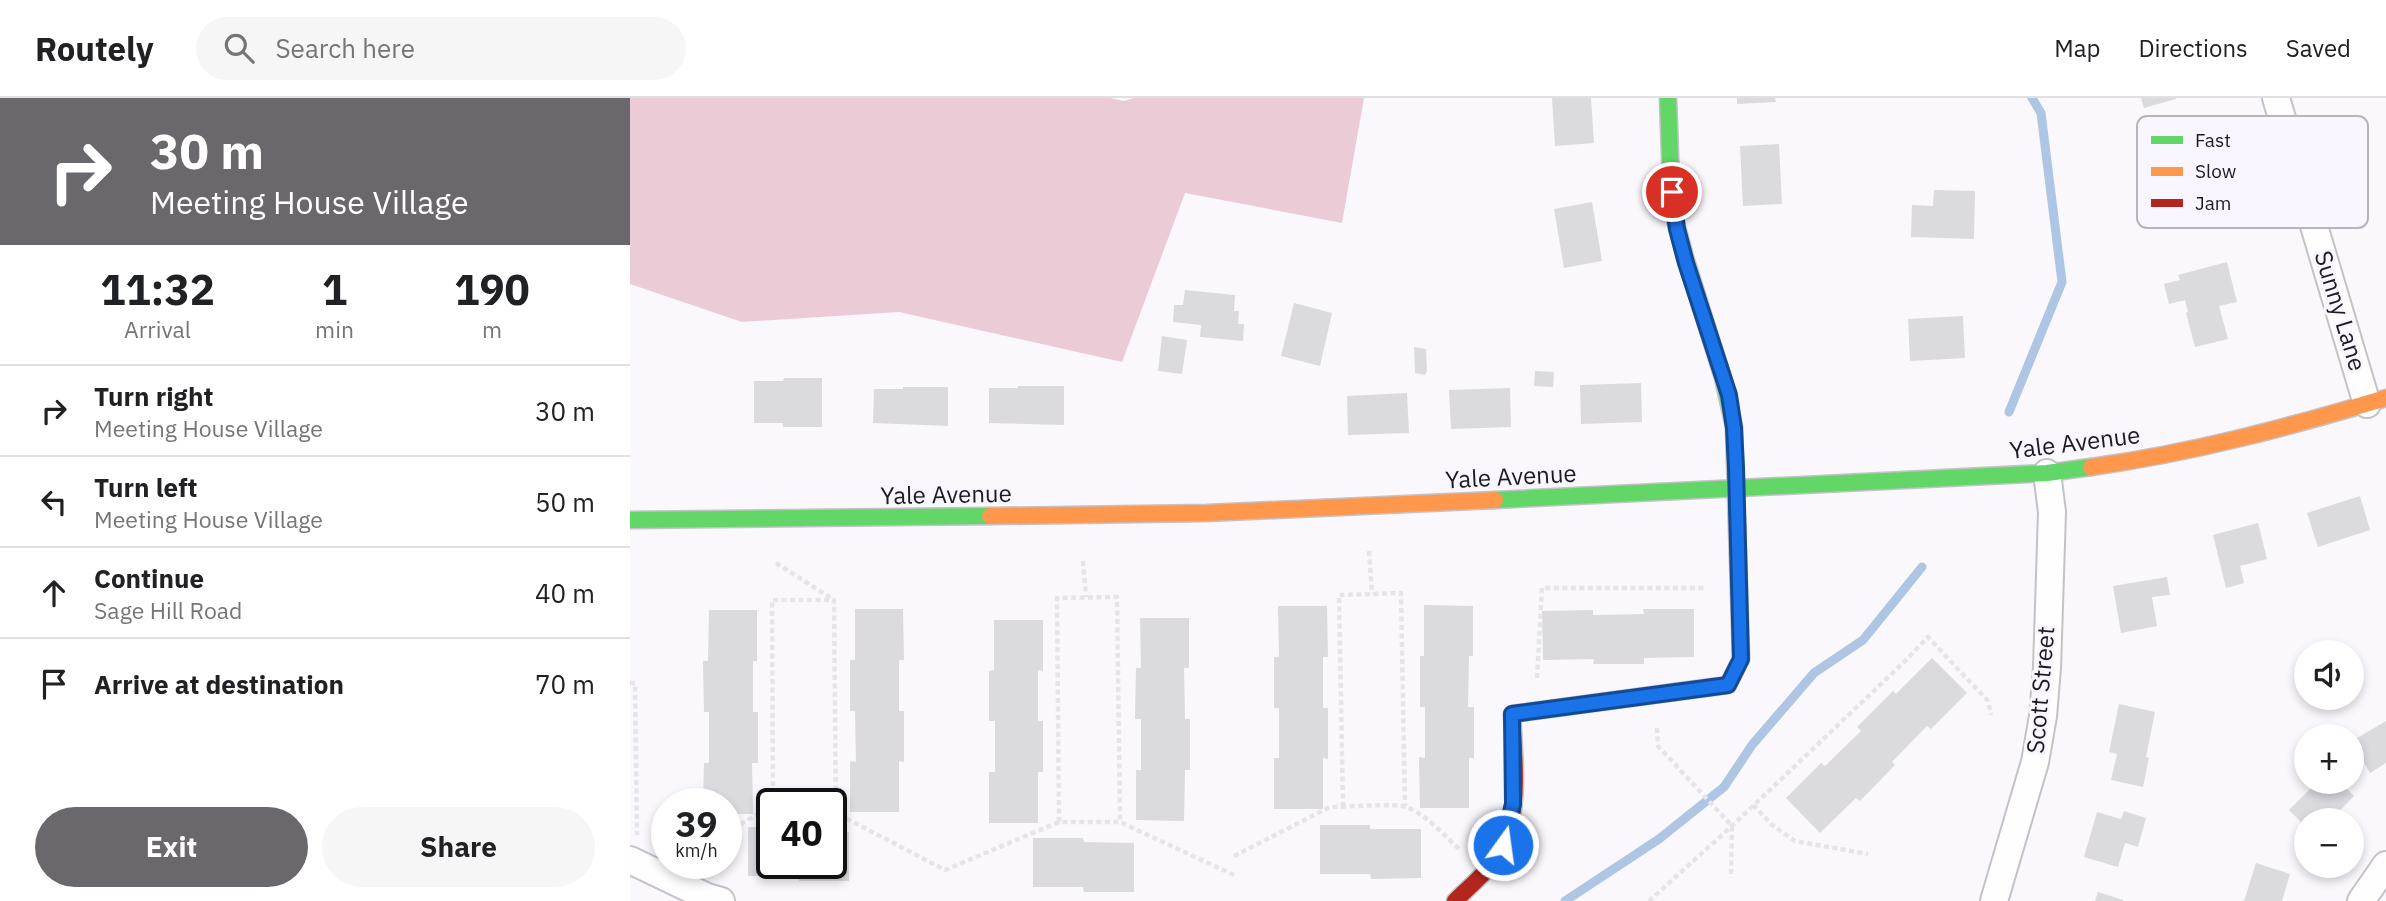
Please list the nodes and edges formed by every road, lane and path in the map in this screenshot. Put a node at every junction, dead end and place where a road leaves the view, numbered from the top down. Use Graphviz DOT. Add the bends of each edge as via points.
graph roads {
  1 [pos="1668,98"];
  2 [pos="2276,98"];
  3 [pos="2282,116"];
  4 [pos="2319,228"];
  5 [pos="2377,401"];
  6 [pos="2047,473"];
  7 [pos="1737,489"];
  8 [pos="630,520"];
  9 [pos="1369,551"];
  10 [pos="1083,561"];
  11 [pos="776,563"];
  12 [pos="1739,588"];
  13 [pos="1372,594"];
  14 [pos="1086,597"];
  15 [pos="834,600"];
  16 [pos="630,683"];
  17 [pos="1655,696"];
  18 [pos="1538,710"];
  19 [pos="1991,716"];
  20 [pos="773,788"];
  21 [pos="834,788"];
  22 [pos="1753,805"];
  23 [pos="1405,806"];
  24 [pos="1343,807"];
  25 [pos="847,820"];
  26 [pos="1059,822"];
  27 [pos="1120,822"];
  28 [pos="1732,826"];
  29 [pos="1868,854"];
  30 [pos="1234,856"];
  31 [pos="634,862"];
  32 [pos="2386,865"];
  33 [pos="1484,873"];
  34 [pos="1234,875"];
  35 [pos="1731,877"];
  36 [pos="721,901"];
  37 [pos="1455,901"];
  38 [pos="1648,901"];
  39 [pos="1994,901"];
  40 [pos="2361,901"];
  1 -- 7 [label="main road" via="1677,229 1729,395"];
  2 -- 3 [label="street, Sunny Lane"];
  4 -- 5 [label="street, Sunny Lane"];
  5 -- 6 [label="main road, Yale Avenue" via="2211,445"];
  6 -- 7 [label="main road, Yale Avenue"];
  6 -- 39 [label="street, Scott Street" via="2052,512 2043,716 2035,762"];
  7 -- 8 [label="main road, Yale Avenue" via="1207,513"];
  7 -- 12 [label="main road"];
  9 -- 13 [label="path"];
  10 -- 14 [label="path"];
  11 -- 15 [label="path"];
  12 -- 17 [label="main road" via="1741,659 1728,685"];
  12 -- 18 [label="path" via="1542,588"];
  13 -- 23 [label="path" via="1401,593"];
  13 -- 24 [label="path" via="1339,595"];
  14 -- 26 [label="path" via="1057,598"];
  14 -- 27 [label="path" via="1117,597"];
  15 -- 20 [label="path" via="772,600"];
  15 -- 21 [label="path"];
  16 -- 31 [label="path" via="635,683"];
  17 -- 18 [label="main road"];
  17 -- 28 [label="path" via="1658,746"];
  18 -- 33 [label="main road" via="1512,714 1513,804 1503,845"];
  19 -- 22 [label="path" via="1988,701 1928,637"];
  22 -- 28 [label="path"];
  22 -- 29 [label="path" via="1795,841"];
  23 -- 24 [label="path"];
  23 -- 33 [label="path" via="1435,826"];
  24 -- 30 [label="path" via="1330,807"];
  25 -- 26 [label="path" via="945,870"];
  26 -- 27 [label="path"];
  27 -- 34 [label="path"];
  28 -- 35 [label="path"];
  28 -- 38 [label="path"];
  31 -- 36 [label="street"];
  32 -- 40 [label="street"];
  33 -- 37 [label="main road"];
}
